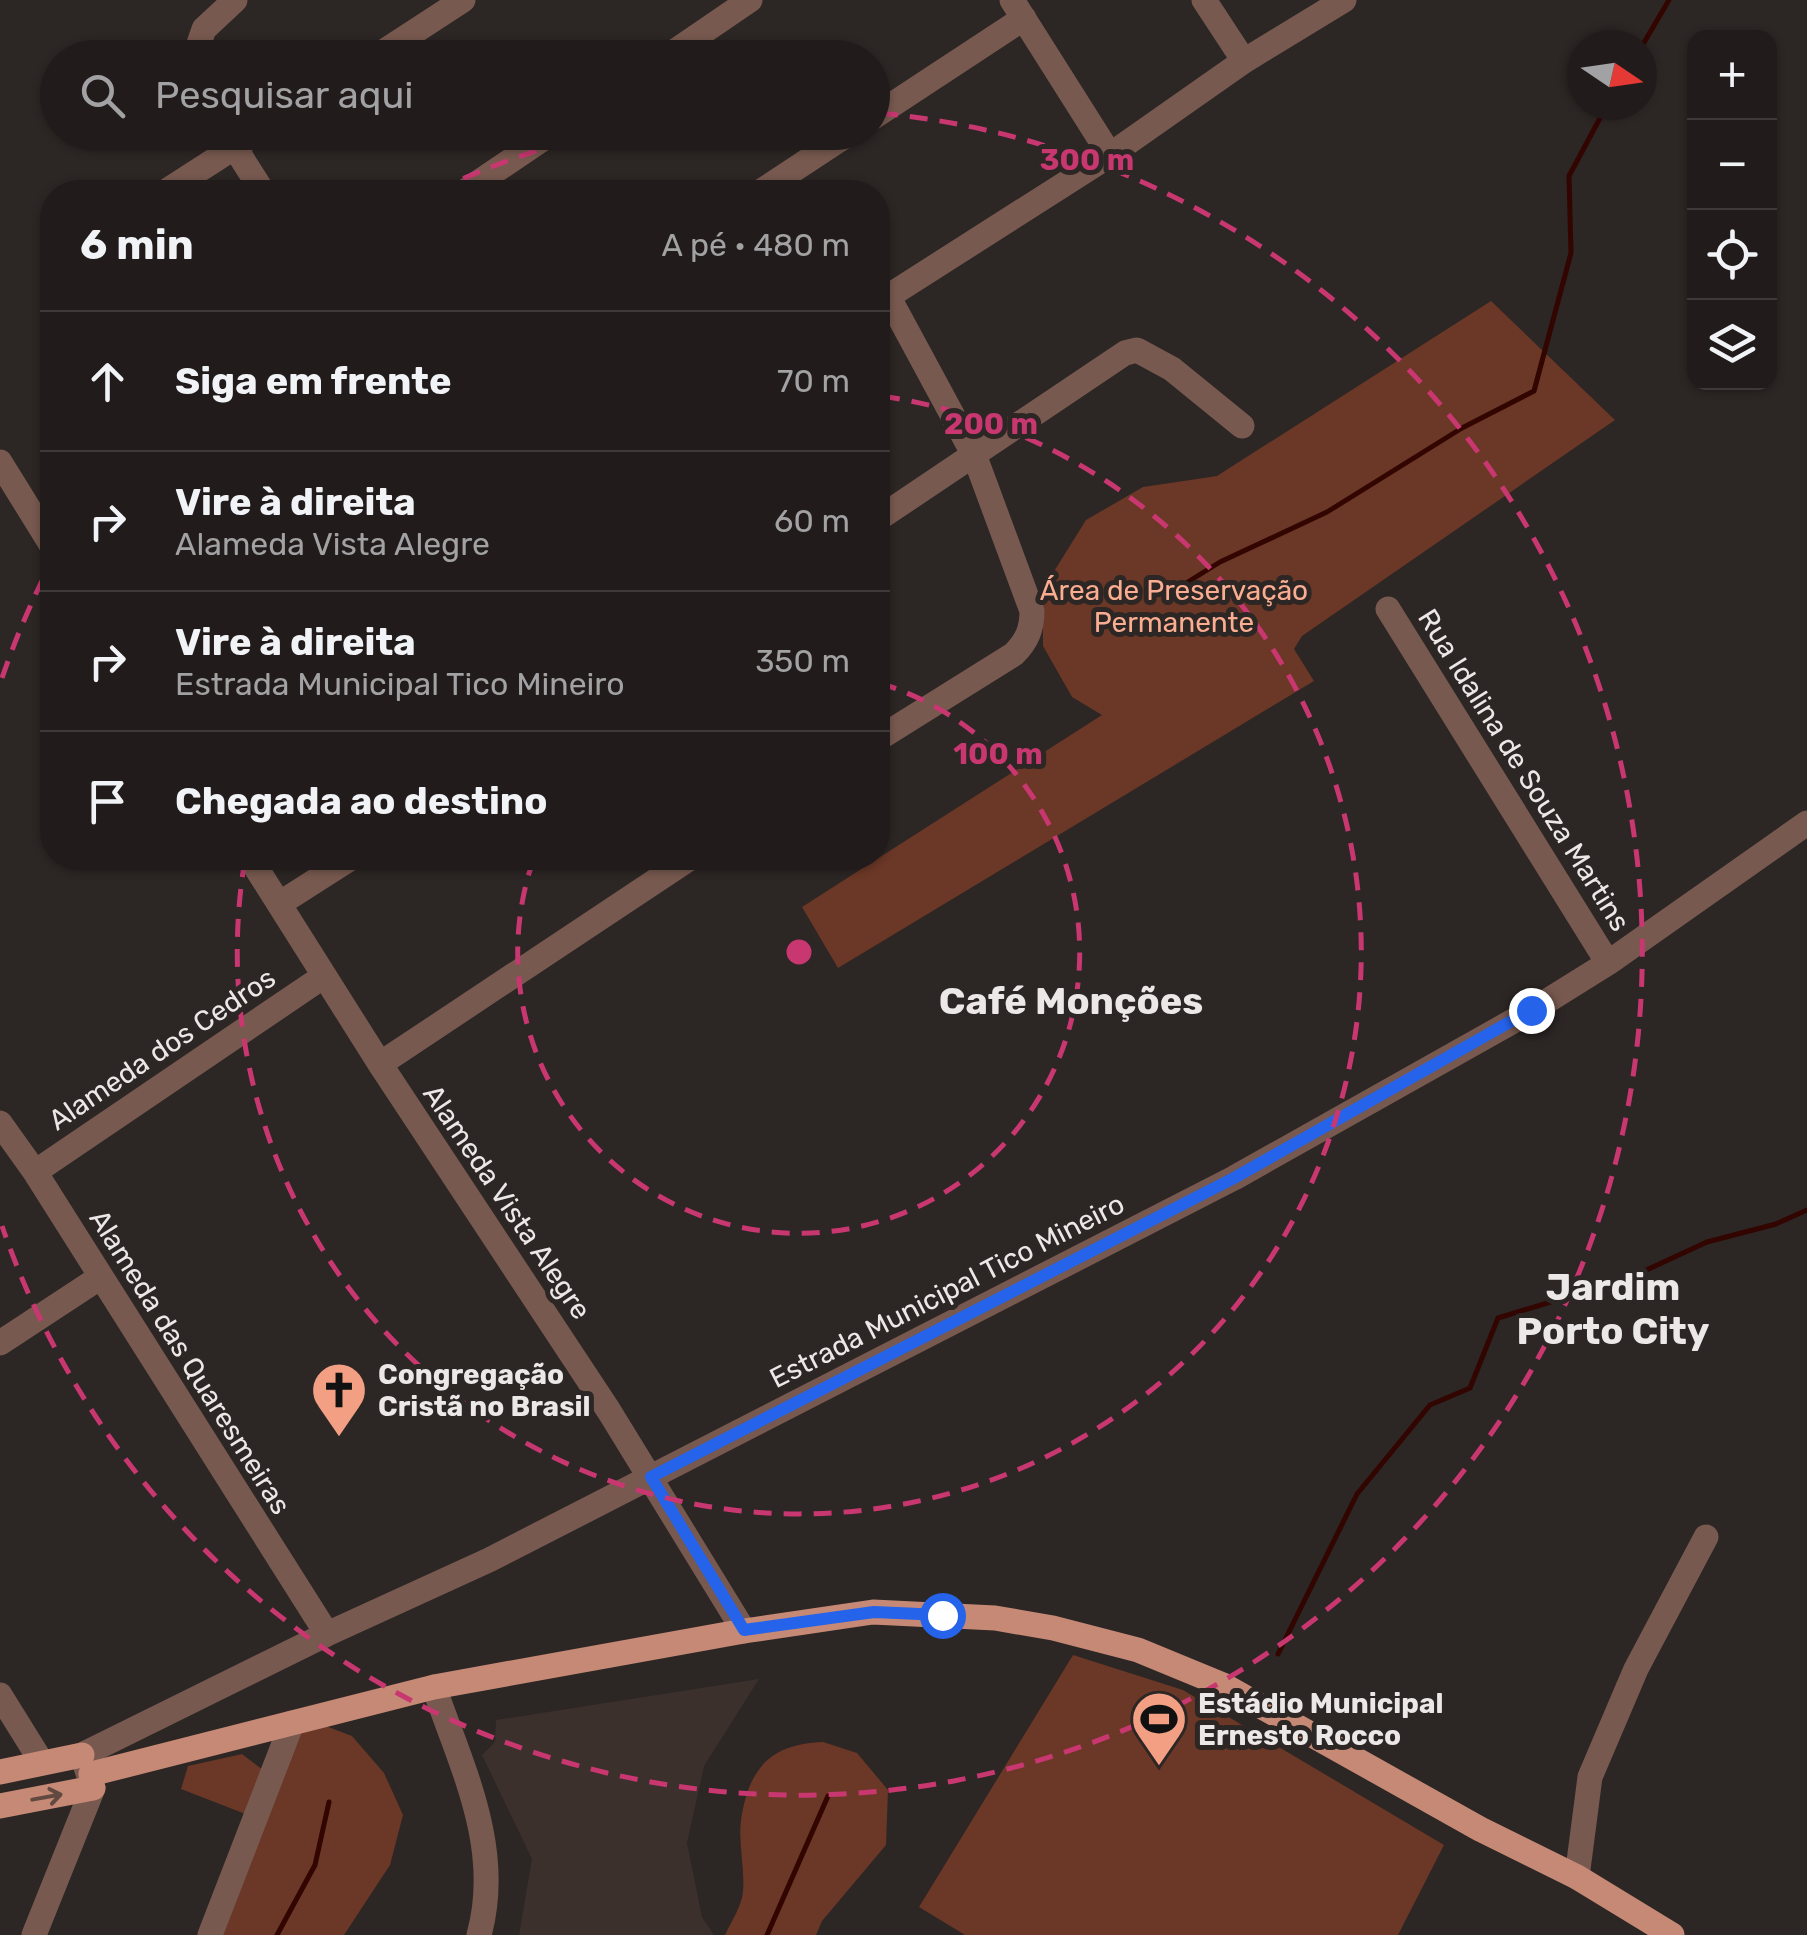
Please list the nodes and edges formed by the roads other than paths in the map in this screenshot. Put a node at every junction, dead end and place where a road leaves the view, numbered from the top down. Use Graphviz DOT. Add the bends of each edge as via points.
graph roads {
  1 [pos="235,0"];
  2 [pos="463,0"];
  3 [pos="750,0"];
  4 [pos="1204,0"];
  5 [pos="1344,0"];
  6 [pos="1018,9"];
  7 [pos="200,40"];
  8 [pos="402,40"];
  9 [pos="691,40"];
  10 [pos="1244,61"];
  11 [pos="890,105"];
  12 [pos="217,150"];
  13 [pos="236,150"];
  14 [pos="526,150"];
  15 [pos="823,150"];
  16 [pos="1110,154"];
  17 [pos="179,180"];
  18 [pos="255,180"];
  19 [pos="482,180"];
  20 [pos="778,180"];
  21 [pos="890,295"];
  22 [pos="890,313"];
  23 [pos="1242,426"];
  24 [pos="975,456"];
  25 [pos="0,462"];
  26 [pos="890,511"];
  27 [pos="40,527"];
  28 [pos="1388,609"];
  29 [pos="890,732"];
  30 [pos="1807,824"];
  31 [pos="258,870"];
  32 [pos="332,870"];
  33 [pos="672,870"];
  34 [pos="279,904"];
  35 [pos="1608,963"];
  36 [pos="324,976"];
  37 [pos="380,1064"];
  38 [pos="0,1123"];
  39 [pos="35,1172"];
  40 [pos="100,1278"];
  41 [pos="0,1343"];
  42 [pos="651,1477"];
  43 [pos="1706,1538"];
  44 [pos="744,1630"];
  45 [pos="327,1634"];
  46 [pos="434,1686"];
  47 [pos="0,1695"];
  48 [pos="292,1723"];
  49 [pos="41,1761"];
  50 [pos="0,1772"];
  51 [pos="89,1772"];
  52 [pos="0,1806"];
  53 [pos="1576,1878"];
  54 [pos="34,1935"];
  55 [pos="210,1935"];
  56 [pos="479,1935"];
  57 [pos="1672,1935"];
  1 -- 7 [label="street"];
  2 -- 8 [label="street"];
  3 -- 9 [label="street"];
  4 -- 10 [label="street"];
  5 -- 10 [label="street"];
  6 -- 11 [label="street"];
  6 -- 16 [label="street"];
  10 -- 16 [label="street"];
  12 -- 17 [label="street"];
  13 -- 18 [label="street"];
  14 -- 19 [label="street"];
  15 -- 20 [label="street"];
  16 -- 21 [label="street"];
  22 -- 24 [label="street"];
  23 -- 24 [label="street" via="1172,369 1137,350"];
  24 -- 26 [label="street"];
  24 -- 29 [label="street" via="1032,611 1029,635 1014,654"];
  25 -- 27 [label="street"];
  28 -- 35 [label="street, Rua Idalina de Souza Martins"];
  30 -- 35 [label="street, Estrada Municipal Tico Mineiro"];
  31 -- 34 [label="street, Alameda Vista Alegre"];
  32 -- 34 [label="street"];
  33 -- 37 [label="street"];
  34 -- 36 [label="street, Alameda Vista Alegre"];
  35 -- 42 [label="street, Estrada Municipal Tico Mineiro" via="1218,1186"];
  36 -- 37 [label="street, Alameda Vista Alegre"];
  36 -- 39 [label="street, Alameda dos Cedros"];
  37 -- 42 [label="street, Alameda Vista Alegre"];
  38 -- 39 [label="street, Alameda das Quaresmeiras"];
  39 -- 40 [label="street, Alameda das Quaresmeiras"];
  40 -- 41 [label="street"];
  40 -- 45 [label="street, Alameda das Quaresmeiras"];
  42 -- 44 [label="street, Alameda Vista Alegre"];
  42 -- 45 [label="street, Estrada Municipal Tico Mineiro"];
  43 -- 53 [label="street" via="1636,1669 1590,1776"];
  44 -- 46 [label="main road"];
  44 -- 53 [label="main road" via="908,1612 995,1618 1138,1650 1224,1686"];
  45 -- 51 [label="street, Estrada Municipal Tico Mineiro"];
  46 -- 48 [label="main road"];
  46 -- 56 [label="street" via="487,1854 488,1896"];
  47 -- 49 [label="street"];
  48 -- 51 [label="main road"];
  48 -- 55 [label="street"];
  49 -- 50 [label="main road"];
  49 -- 51 [label="main road"];
  52 -- 51 [label="main road, one-way"];
  51 -- 54 [label="street"];
  53 -- 57 [label="main road"];
}
